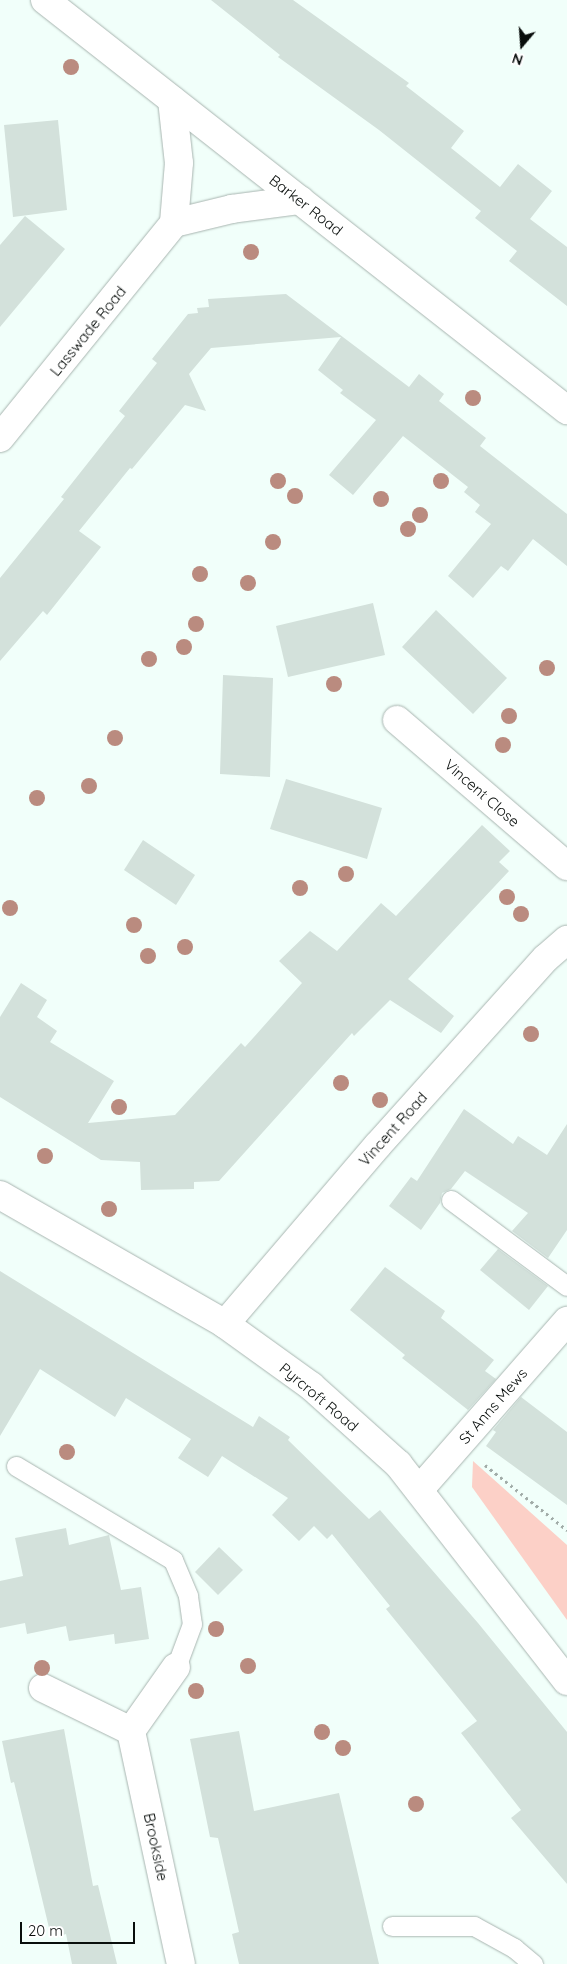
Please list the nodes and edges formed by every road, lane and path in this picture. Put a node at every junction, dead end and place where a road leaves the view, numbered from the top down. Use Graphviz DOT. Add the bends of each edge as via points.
graph roads {
  1 [pos="45,0"];
  2 [pos="172,100"];
  3 [pos="300,200"];
  4 [pos="174,223"];
  5 [pos="567,410"];
  6 [pos="0,438"];
  7 [pos="397,720"];
  8 [pos="567,866"];
  9 [pos="567,940"];
  10 [pos="0,1195"];
  11 [pos="451,1200"];
  12 [pos="567,1286"];
  13 [pos="567,1321"];
  14 [pos="225,1324"];
  15 [pos="459,1444"];
  16 [pos="16,1466"];
  17 [pos="419,1490"];
  18 [pos="567,1530"];
  19 [pos="176,1667"];
  20 [pos="567,1681"];
  21 [pos="43,1688"];
  22 [pos="131,1731"];
  23 [pos="392,1926"];
  24 [pos="181,1964"];
  25 [pos="533,1964"];
  1 -- 2 [label="street, Barker Road"];
  2 -- 3 [label="street, Barker Road"];
  2 -- 4 [label="street" via="179,163"];
  3 -- 4 [label="street" via="232,209"];
  3 -- 5 [label="street, Barker Road"];
  4 -- 6 [label="street, Lasswade Road"];
  7 -- 8 [label="street, Vincent Close"];
  9 -- 14 [label="street, Vincent Road" via="546,958 378,1145"];
  10 -- 14 [label="street, Pyrcroft Road"];
  11 -- 12 [label="lane"];
  13 -- 15 [label="street, St Anns Mews"];
  14 -- 17 [label="street, Pyrcroft Road" via="310,1386 398,1464"];
  15 -- 17 [label="street, St Anns Mews"];
  15 -- 18 [label="path"];
  16 -- 19 [label="lane" via="173,1560 188,1596 192,1624"];
  17 -- 20 [label="street, Pyrcroft Road"];
  19 -- 22 [label="street"];
  21 -- 22 [label="street"];
  22 -- 24 [label="street, Brookside"];
  23 -- 25 [label="lane" via="474,1926 514,1948"];
}
